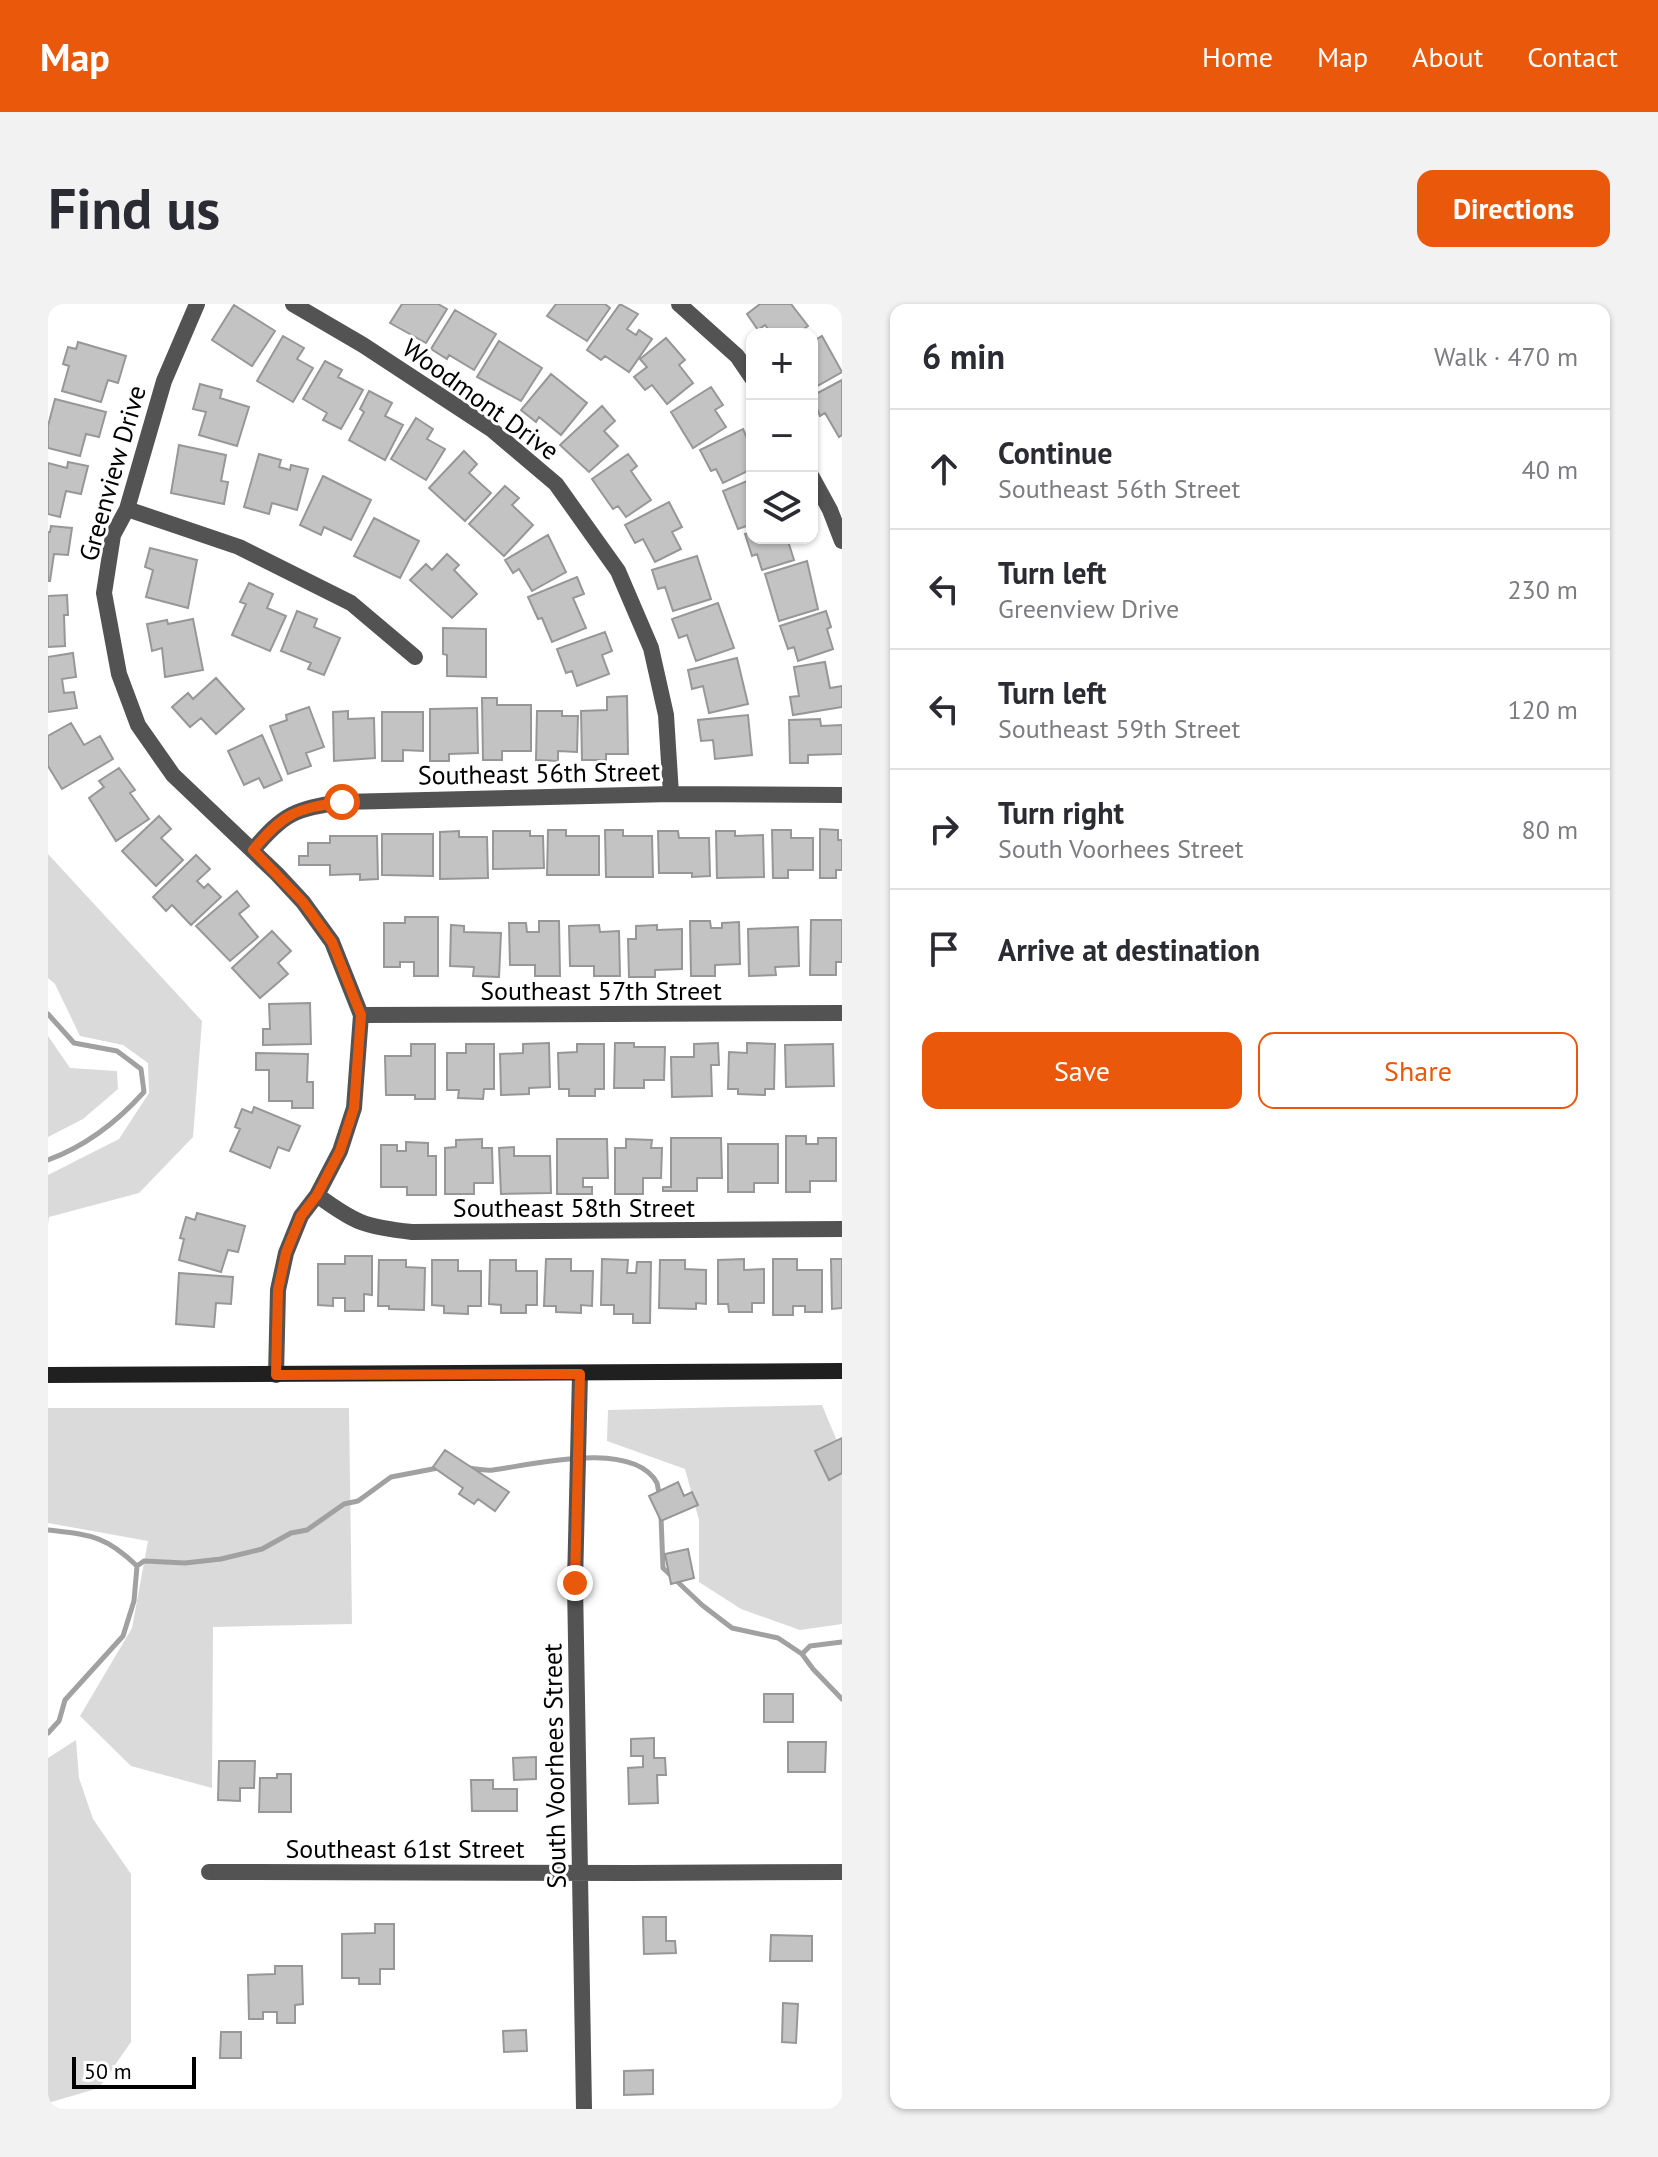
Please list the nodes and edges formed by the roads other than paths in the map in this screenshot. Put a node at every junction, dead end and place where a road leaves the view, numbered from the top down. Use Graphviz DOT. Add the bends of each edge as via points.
graph roads {
  1 [pos="197,304"];
  2 [pos="293,304"];
  3 [pos="679,304"];
  4 [pos="746,369"];
  5 [pos="818,488"];
  6 [pos="127,509"];
  7 [pos="842,541"];
  8 [pos="415,657"];
  9 [pos="671,794"];
  10 [pos="842,795"];
  11 [pos="253,850"];
  12 [pos="842,1013"];
  13 [pos="361,1015"];
  14 [pos="317,1195"];
  15 [pos="842,1229"];
  16 [pos="842,1371"];
  17 [pos="580,1374"];
  18 [pos="48,1375"];
  19 [pos="276,1375"];
  20 [pos="209,1872"];
  21 [pos="842,1872"];
  22 [pos="580,1874"];
  23 [pos="584,2109"];
  1 -- 6 [label="street, Greenview Drive" via="164,381"];
  2 -- 9 [label="street, Woodmont Drive" via="491,429 556,484 618,571 651,648 666,715"];
  3 -- 4 [label="street"];
  5 -- 7 [label="street"];
  6 -- 8 [label="street" via="239,547 351,603"];
  6 -- 11 [label="street, Greenview Drive" via="113,535 104,593 119,674 138,725 173,775"];
  9 -- 10 [label="street, Southeast 56th Street"];
  9 -- 11 [label="street, Southeast 56th Street" via="342,802 307,807 276,823"];
  11 -- 13 [label="street, Greenview Drive" via="303,902 332,942"];
  12 -- 13 [label="street, Southeast 57th Street"];
  13 -- 14 [label="street, Greenview Drive" via="354,1108"];
  14 -- 15 [label="street, Southeast 58th Street" via="373,1228 412,1232"];
  14 -- 19 [label="street, Greenview Drive" via="301,1216 286,1253 278,1290"];
  16 -- 17 [label="main road"];
  17 -- 19 [label="main road"];
  17 -- 22 [label="street, South Voorhees Street" via="575,1583"];
  18 -- 19 [label="main road"];
  20 -- 22 [label="street, Southeast 61st Street"];
  21 -- 22 [label="street, Southeast 61st Street"];
  22 -- 23 [label="street, South Voorhees Street"];
}
